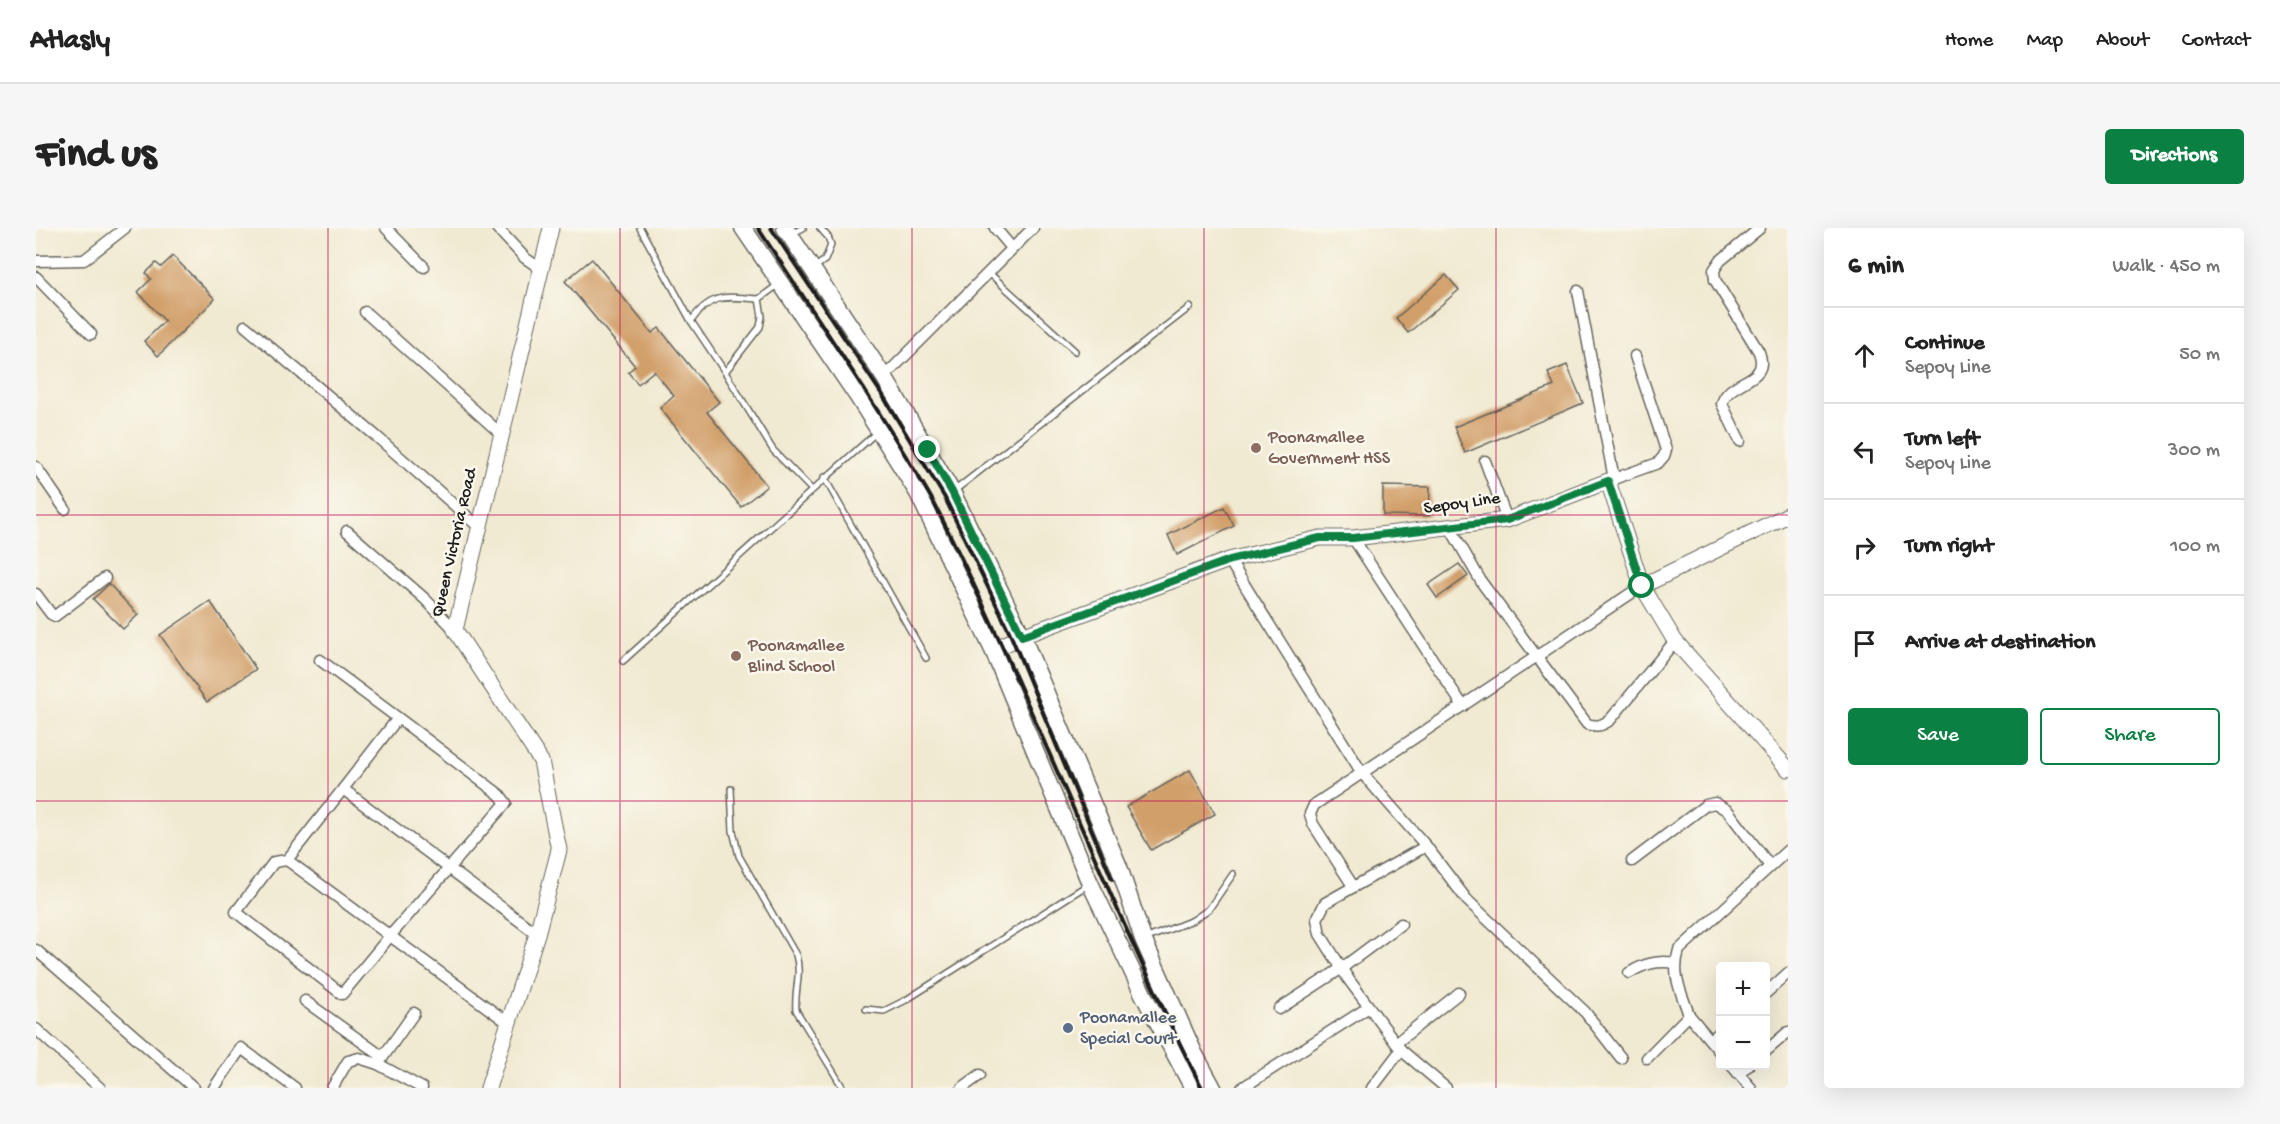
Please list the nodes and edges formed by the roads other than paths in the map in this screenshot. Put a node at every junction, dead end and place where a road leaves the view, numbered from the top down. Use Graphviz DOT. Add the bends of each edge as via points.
graph roads {
  1 [pos="125,228"];
  2 [pos="386,228"];
  3 [pos="497,228"];
  4 [pos="550,228"];
  5 [pos="640,228"];
  6 [pos="743,228"];
  7 [pos="820,228"];
  8 [pos="995,228"];
  9 [pos="1033,228"];
  10 [pos="1760,228"];
  11 [pos="793,230"];
  12 [pos="1012,248"];
  13 [pos="36,261"];
  14 [pos="424,267"];
  15 [pos="541,269"];
  16 [pos="813,269"];
  17 [pos="988,272"];
  18 [pos="36,277"];
  19 [pos="781,283"];
  20 [pos="1578,291"];
  21 [pos="759,299"];
  22 [pos="1190,308"];
  23 [pos="365,312"];
  24 [pos="691,321"];
  25 [pos="245,326"];
  26 [pos="90,334"];
  27 [pos="1075,351"];
  28 [pos="1635,356"];
  29 [pos="725,372"];
  30 [pos="884,377"];
  31 [pos="879,430"];
  32 [pos="501,434"];
  33 [pos="1740,441"];
  34 [pos="1485,461"];
  35 [pos="36,467"];
  36 [pos="824,477"];
  37 [pos="1611,480"];
  38 [pos="811,489"];
  39 [pos="952,492"];
  40 [pos="65,509"];
  41 [pos="1788,515"];
  42 [pos="1507,520"];
  43 [pos="1449,526"];
  44 [pos="479,527"];
  45 [pos="347,531"];
  46 [pos="1353,538"];
  47 [pos="1230,560"];
  48 [pos="105,578"];
  49 [pos="1642,586"];
  50 [pos="36,594"];
  51 [pos="454,630"];
  52 [pos="1022,636"];
  53 [pos="1675,641"];
  54 [pos="993,650"];
  55 [pos="1538,656"];
  56 [pos="926,658"];
  57 [pos="320,660"];
  58 [pos="622,661"];
  59 [pos="1463,706"];
  60 [pos="398,718"];
  61 [pos="1788,769"];
  62 [pos="1362,773"];
  63 [pos="343,789"];
  64 [pos="731,789"];
  65 [pos="1426,846"];
  66 [pos="1788,850"];
  67 [pos="287,860"];
  68 [pos="1632,861"];
  69 [pos="1770,866"];
  70 [pos="449,870"];
  71 [pos="1233,874"];
  72 [pos="1090,883"];
  73 [pos="1353,886"];
  74 [pos="1401,924"];
  75 [pos="537,934"];
  76 [pos="390,936"];
  77 [pos="1143,939"];
  78 [pos="36,950"];
  79 [pos="1675,963"];
  80 [pos="1342,968"];
  81 [pos="1629,973"];
  82 [pos="1788,974"];
  83 [pos="1770,990"];
  84 [pos="1459,993"];
  85 [pos="305,1001"];
  86 [pos="1369,1007"];
  87 [pos="866,1009"];
  88 [pos="1279,1009"];
  89 [pos="414,1013"];
  90 [pos="1689,1015"];
  91 [pos="507,1022"];
  92 [pos="36,1029"];
  93 [pos="1788,1032"];
  94 [pos="1716,1035"];
  95 [pos="1710,1040"];
  96 [pos="1399,1046"];
  97 [pos="1716,1047"];
  98 [pos="1770,1047"];
  99 [pos="1620,1058"];
  100 [pos="1647,1058"];
  101 [pos="381,1061"];
  102 [pos="1736,1070"];
  103 [pos="980,1074"];
  104 [pos="100,1088"];
  105 [pos="194,1088"];
  106 [pos="214,1088"];
  107 [pos="295,1088"];
  108 [pos="332,1088"];
  109 [pos="422,1088"];
  110 [pos="488,1088"];
  111 [pos="843,1088"];
  112 [pos="962,1088"];
  113 [pos="1192,1088"];
  114 [pos="1213,1088"];
  115 [pos="1242,1088"];
  116 [pos="1372,1088"];
  117 [pos="1446,1088"];
  118 [pos="1751,1088"];
  1 -- 13 [label="street" via="84,260"];
  2 -- 14 [label="street"];
  3 -- 15 [label="street"];
  4 -- 15 [label="street, Queen Victoria Road"];
  5 -- 24 [label="lane"];
  6 -- 19 [label="main road"];
  7 -- 16 [label="lane" via="831,245 825,260"];
  8 -- 12 [label="street"];
  9 -- 12 [label="street"];
  10 -- 33 [label="street" via="1714,270 1715,280 1763,362 1755,375 1727,393 1722,404"];
  11 -- 16 [label="main road"];
  12 -- 17 [label="street"];
  15 -- 32 [label="street, Queen Victoria Road"];
  16 -- 30 [label="main road"];
  17 -- 27 [label="lane"];
  17 -- 30 [label="street"];
  18 -- 26 [label="street"];
  19 -- 21 [label="lane"];
  19 -- 31 [label="main road"];
  20 -- 37 [label="street"];
  21 -- 24 [label="lane" via="710,300"];
  21 -- 29 [label="lane" via="760,327"];
  22 -- 39 [label="lane"];
  23 -- 32 [label="street"];
  24 -- 29 [label="lane"];
  25 -- 44 [label="street"];
  28 -- 37 [label="street" via="1666,450 1658,463"];
  29 -- 38 [label="lane" via="773,450"];
  30 -- 39 [label="main road"];
  31 -- 36 [label="lane"];
  31 -- 54 [label="main road" via="918,493"];
  32 -- 44 [label="street, Queen Victoria Road"];
  34 -- 42 [label="street"];
  35 -- 40 [label="street"];
  36 -- 38 [label="lane"];
  36 -- 56 [label="lane"];
  37 -- 42 [label="street, Sepoy Line"];
  37 -- 49 [label="street"];
  38 -- 58 [label="lane"];
  39 -- 52 [label="main road"];
  41 -- 49 [label="street"];
  42 -- 43 [label="street, Sepoy Line"];
  43 -- 46 [label="street, Sepoy Line"];
  43 -- 55 [label="street" via="1482,583"];
  44 -- 51 [label="street, Queen Victoria Road"];
  45 -- 51 [label="street"];
  46 -- 47 [label="street, Sepoy Line" via="1320,538"];
  46 -- 59 [label="street"];
  47 -- 52 [label="street, Sepoy Line"];
  47 -- 62 [label="street"];
  48 -- 50 [label="street" via="55,616"];
  49 -- 53 [label="street"];
  49 -- 55 [label="street"];
  51 -- 75 [label="street, Queen Victoria Road" via="541,761 559,850"];
  52 -- 54 [label="street, Sepoy Line"];
  52 -- 77 [label="main road" via="1119,867"];
  53 -- 55 [label="street" via="1610,720 1596,727 1587,724"];
  53 -- 61 [label="street"];
  54 -- 72 [label="main road"];
  55 -- 59 [label="street"];
  57 -- 60 [label="street"];
  59 -- 62 [label="street"];
  60 -- 63 [label="street"];
  60 -- 70 [label="street" via="506,803"];
  62 -- 65 [label="street"];
  62 -- 73 [label="street" via="1321,799 1310,814"];
  63 -- 67 [label="street"];
  63 -- 70 [label="street"];
  64 -- 111 [label="lane" via="739,856 796,955 800,972 796,1010"];
  65 -- 73 [label="street"];
  65 -- 99 [label="street" via="1467,900 1585,1012"];
  66 -- 69 [label="street"];
  67 -- 76 [label="street"];
  67 -- 76 [label="street" via="274,862 237,912 338,992 346,992"];
  68 -- 69 [label="street" via="1714,803 1728,811"];
  69 -- 79 [label="street" via="1686,942"];
  70 -- 75 [label="street"];
  70 -- 76 [label="street"];
  71 -- 77 [label="lane" via="1209,909 1193,920"];
  72 -- 87 [label="lane" via="906,1000 884,1011"];
  72 -- 113 [label="main road"];
  73 -- 80 [label="street" via="1325,903 1317,920 1320,934"];
  74 -- 80 [label="street"];
  75 -- 91 [label="street, Queen Victoria Road"];
  76 -- 91 [label="street"];
  77 -- 114 [label="main road"];
  78 -- 105 [label="street"];
  79 -- 81 [label="street" via="1644,964"];
  79 -- 90 [label="street"];
  80 -- 86 [label="street"];
  80 -- 88 [label="street"];
  82 -- 83 [label="street"];
  84 -- 96 [label="street"];
  85 -- 101 [label="street"];
  86 -- 96 [label="street"];
  86 -- 115 [label="street"];
  89 -- 101 [label="street"];
  90 -- 95 [label="street"];
  90 -- 100 [label="street"];
  91 -- 110 [label="street, Queen Victoria Road"];
  92 -- 104 [label="street"];
  93 -- 98 [label="street"];
  94 -- 95 [label="street"];
  95 -- 97 [label="street"];
  96 -- 116 [label="street"];
  96 -- 117 [label="street"];
  101 -- 108 [label="street" via="348,1061"];
  101 -- 109 [label="street"];
  102 -- 118 [label="street"];
  103 -- 112 [label="street"];
  106 -- 107 [label="street" via="241,1048"];
}
